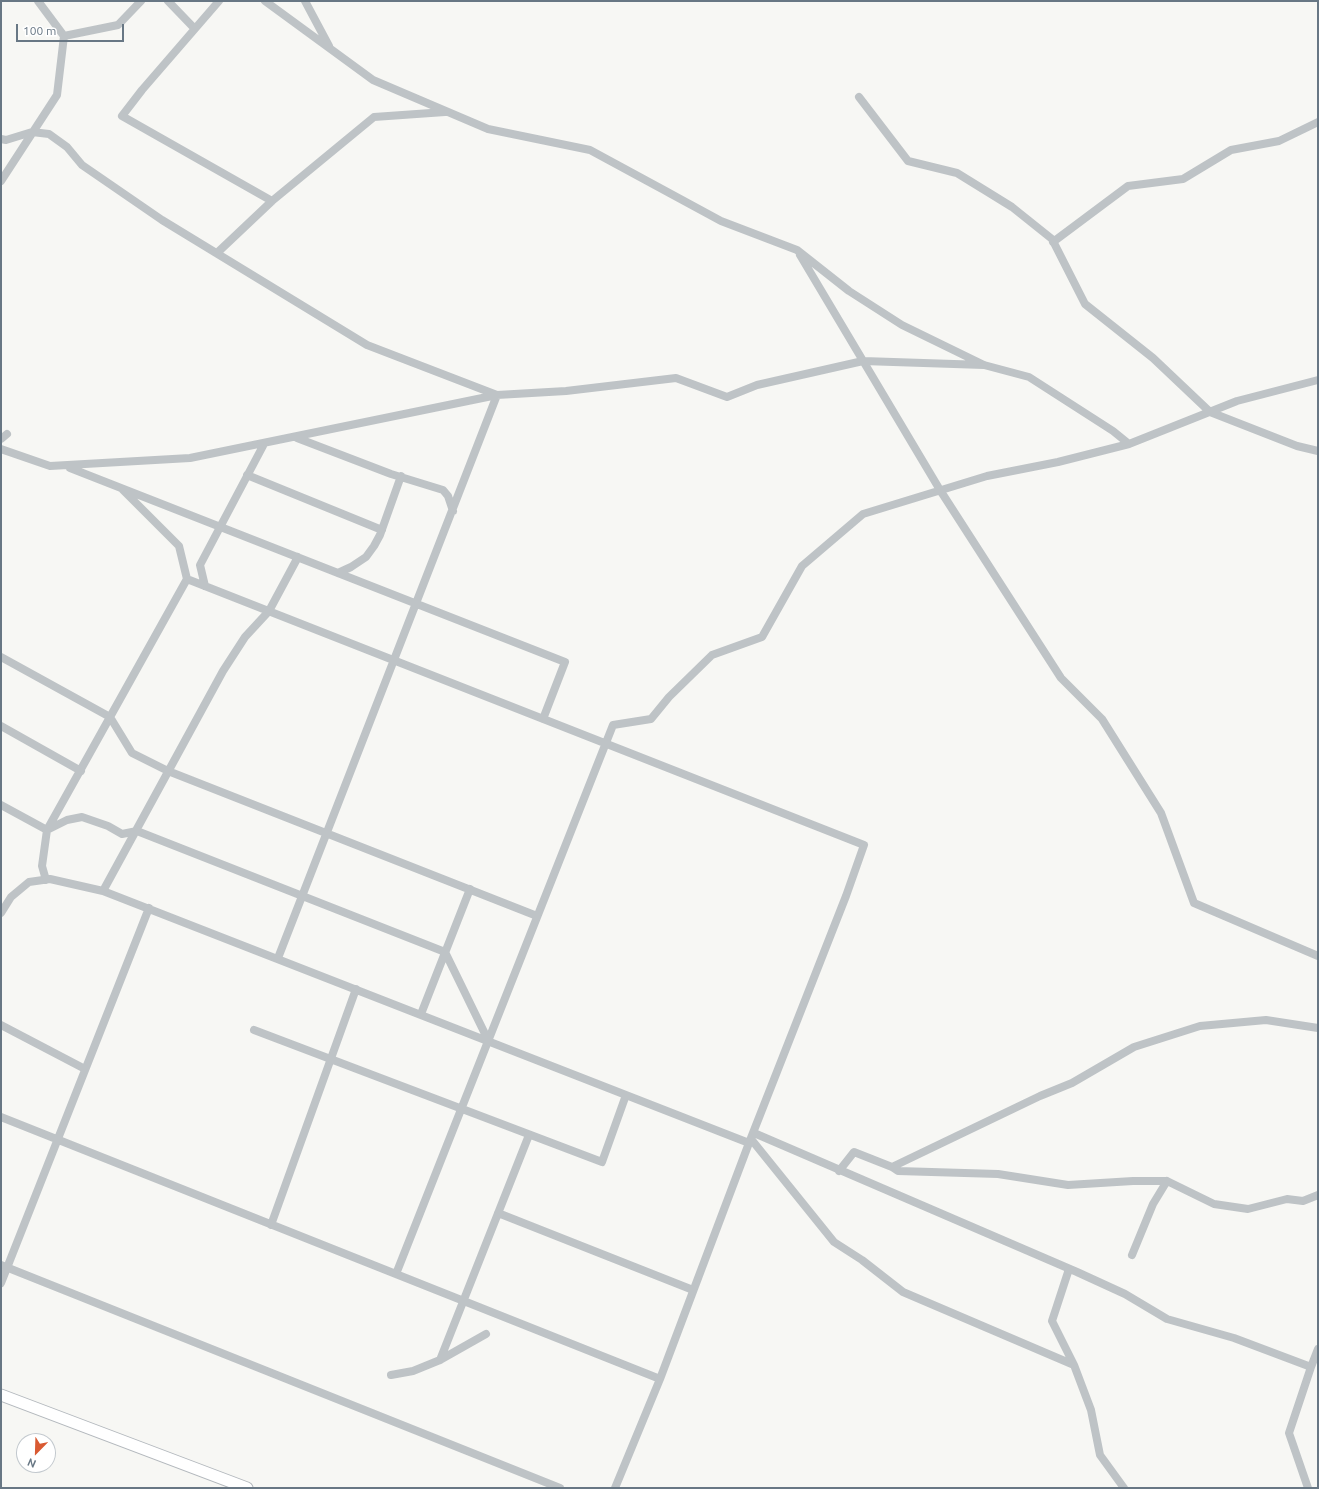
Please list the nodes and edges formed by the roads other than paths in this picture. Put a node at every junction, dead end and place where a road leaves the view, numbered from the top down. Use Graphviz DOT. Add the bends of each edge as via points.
graph roads {
  1 [pos="38,1"];
  2 [pos="141,1"];
  3 [pos="168,1"];
  4 [pos="219,1"];
  5 [pos="265,1"];
  6 [pos="305,1"];
  7 [pos="194,28"];
  8 [pos="64,36"];
  9 [pos="330,49"];
  10 [pos="860,97"];
  11 [pos="448,112"];
  12 [pos="1318,122"];
  13 [pos="32,132"];
  14 [pos="1,139"];
  15 [pos="1,181"];
  16 [pos="272,201"];
  17 [pos="1053,242"];
  18 [pos="797,250"];
  19 [pos="217,253"];
  20 [pos="863,361"];
  21 [pos="984,365"];
  22 [pos="1318,380"];
  23 [pos="498,396"];
  24 [pos="1210,412"];
  25 [pos="296,437"];
  26 [pos="264,444"];
  27 [pos="1129,444"];
  28 [pos="1,449"];
  29 [pos="1318,450"];
  30 [pos="68,467"];
  31 [pos="247,475"];
  32 [pos="401,476"];
  33 [pos="119,487"];
  34 [pos="940,490"];
  35 [pos="452,511"];
  36 [pos="220,526"];
  37 [pos="382,530"];
  38 [pos="298,557"];
  39 [pos="338,573"];
  40 [pos="187,579"];
  41 [pos="205,586"];
  42 [pos="417,604"];
  43 [pos="269,611"];
  44 [pos="1,657"];
  45 [pos="394,661"];
  46 [pos="110,717"];
  47 [pos="543,719"];
  48 [pos="1,726"];
  49 [pos="604,743"];
  50 [pos="80,770"];
  51 [pos="168,771"];
  52 [pos="1,804"];
  53 [pos="47,830"];
  54 [pos="137,830"];
  55 [pos="327,833"];
  56 [pos="46,880"];
  57 [pos="470,889"];
  58 [pos="103,891"];
  59 [pos="302,895"];
  60 [pos="149,908"];
  61 [pos="1,913"];
  62 [pos="537,916"];
  63 [pos="445,952"];
  64 [pos="1318,956"];
  65 [pos="278,958"];
  66 [pos="356,989"];
  67 [pos="421,1014"];
  68 [pos="1,1025"];
  69 [pos="1318,1028"];
  70 [pos="254,1030"];
  71 [pos="488,1040"];
  72 [pos="331,1058"];
  73 [pos="85,1069"];
  74 [pos="626,1095"];
  75 [pos="461,1108"];
  76 [pos="1,1117"];
  77 [pos="529,1135"];
  78 [pos="751,1138"];
  79 [pos="57,1140"];
  80 [pos="892,1166"];
  81 [pos="839,1171"];
  82 [pos="1167,1181"];
  83 [pos="1318,1195"];
  84 [pos="498,1213"];
  85 [pos="271,1225"];
  86 [pos="1132,1255"];
  87 [pos="4,1266"];
  88 [pos="1070,1269"];
  89 [pos="396,1274"];
  90 [pos="1,1283"];
  91 [pos="693,1290"];
  92 [pos="463,1301"];
  93 [pos="486,1334"];
  94 [pos="1318,1349"];
  95 [pos="440,1360"];
  96 [pos="1074,1365"];
  97 [pos="1311,1367"];
  98 [pos="391,1375"];
  99 [pos="660,1379"];
  100 [pos="1,1395"];
  101 [pos="247,1488"];
  102 [pos="560,1488"];
  103 [pos="615,1488"];
  104 [pos="1124,1488"];
  105 [pos="1308,1488"];
  1 -- 8 [label="street"];
  2 -- 8 [label="street" via="118,25"];
  3 -- 7 [label="street"];
  4 -- 7 [label="street"];
  5 -- 9 [label="street"];
  6 -- 9 [label="street"];
  7 -- 16 [label="street" via="122,116"];
  8 -- 13 [label="street" via="57,95"];
  9 -- 11 [label="street" via="374,80"];
  10 -- 17 [label="street" via="908,162 957,173 1012,207"];
  11 -- 16 [label="street" via="374,117"];
  11 -- 18 [label="street" via="488,129 590,150 721,221"];
  12 -- 17 [label="street" via="1279,141 1231,150 1183,179 1128,186"];
  13 -- 14 [label="street" via="6,140"];
  13 -- 15 [label="street"];
  13 -- 19 [label="street" via="49,134 67,147 82,164 162,220"];
  16 -- 19 [label="street"];
  17 -- 24 [label="street" via="1085,304 1153,358"];
  18 -- 20 [label="street"];
  18 -- 21 [label="street" via="849,291 902,325"];
  19 -- 23 [label="street" via="367,345"];
  20 -- 21 [label="street"];
  20 -- 23 [label="street" via="756,385 727,397 676,378"];
  20 -- 34 [label="street"];
  21 -- 27 [label="street" via="1029,377"];
  22 -- 24 [label="street" via="1237,401"];
  23 -- 25 [label="street"];
  23 -- 35 [label="street"];
  24 -- 27 [label="street"];
  24 -- 29 [label="street" via="1297,446"];
  25 -- 26 [label="street"];
  25 -- 32 [label="street"];
  26 -- 30 [label="street" via="190,458"];
  26 -- 31 [label="street"];
  27 -- 34 [label="street" via="987,476"];
  28 -- 30 [label="street" via="50,466"];
  30 -- 33 [label="street"];
  31 -- 36 [label="street"];
  31 -- 37 [label="street"];
  32 -- 35 [label="street" via="443,490 448,496"];
  32 -- 37 [label="street"];
  33 -- 36 [label="street"];
  33 -- 40 [label="street" via="179,546"];
  34 -- 49 [label="street" via="863,514 802,566 762,637 712,655 669,697 651,719 613,725"];
  34 -- 64 [label="street" via="1061,678 1102,720 1161,813 1194,903"];
  35 -- 42 [label="street"];
  36 -- 38 [label="street"];
  36 -- 41 [label="street" via="200,565"];
  37 -- 39 [label="street" via="366,557"];
  38 -- 39 [label="street"];
  38 -- 43 [label="street"];
  39 -- 42 [label="street"];
  40 -- 41 [label="street"];
  40 -- 46 [label="street"];
  41 -- 43 [label="street"];
  42 -- 45 [label="street"];
  42 -- 47 [label="street" via="566,662"];
  43 -- 45 [label="street"];
  43 -- 51 [label="street" via="238,648"];
  44 -- 46 [label="street"];
  45 -- 47 [label="street"];
  45 -- 55 [label="street"];
  46 -- 50 [label="street"];
  46 -- 51 [label="street" via="132,753"];
  47 -- 49 [label="street"];
  48 -- 50 [label="street"];
  49 -- 62 [label="street"];
  49 -- 78 [label="street" via="864,845"];
  50 -- 53 [label="street"];
  51 -- 54 [label="street"];
  51 -- 55 [label="street"];
  52 -- 53 [label="street"];
  53 -- 54 [label="street" via="67,820 82,817 122,834"];
  53 -- 56 [label="street" via="42,866"];
  54 -- 58 [label="street"];
  54 -- 59 [label="street"];
  55 -- 57 [label="street"];
  55 -- 59 [label="street"];
  56 -- 58 [label="street"];
  56 -- 61 [label="street" via="29,882 11,897"];
  57 -- 62 [label="street"];
  57 -- 63 [label="street"];
  58 -- 60 [label="street"];
  59 -- 63 [label="street"];
  59 -- 65 [label="street"];
  60 -- 65 [label="street"];
  60 -- 73 [label="street"];
  62 -- 71 [label="street"];
  63 -- 67 [label="street"];
  63 -- 71 [label="street"];
  65 -- 66 [label="street"];
  66 -- 67 [label="street"];
  66 -- 72 [label="street"];
  67 -- 71 [label="street"];
  68 -- 73 [label="street"];
  69 -- 80 [label="street" via="1266,1020 1200,1026 1141,1045 1072,1082"];
  70 -- 72 [label="street"];
  71 -- 74 [label="street"];
  71 -- 75 [label="street"];
  72 -- 75 [label="street"];
  72 -- 85 [label="street"];
  73 -- 79 [label="street"];
  74 -- 77 [label="street" via="602,1162"];
  74 -- 78 [label="street"];
  75 -- 77 [label="street"];
  75 -- 89 [label="street"];
  76 -- 79 [label="street"];
  77 -- 84 [label="street"];
  78 -- 81 [label="street"];
  78 -- 91 [label="street"];
  78 -- 96 [label="street" via="834,1242 862,1260 902,1292"];
  79 -- 85 [label="street"];
  79 -- 87 [label="street"];
  80 -- 81 [label="street" via="854,1152"];
  80 -- 82 [label="street" via="898,1171 998,1174 1068,1185"];
  81 -- 88 [label="street"];
  82 -- 83 [label="street" via="1214,1204 1248,1209 1287,1199 1303,1201"];
  82 -- 86 [label="street" via="1153,1204"];
  84 -- 91 [label="street"];
  84 -- 92 [label="street"];
  85 -- 89 [label="street"];
  87 -- 90 [label="street"];
  87 -- 102 [label="street"];
  88 -- 96 [label="street" via="1052,1321"];
  88 -- 97 [label="street" via="1124,1294 1167,1319 1234,1338"];
  89 -- 92 [label="street"];
  91 -- 99 [label="street"];
  92 -- 95 [label="street"];
  92 -- 99 [label="street"];
  93 -- 95 [label="street"];
  94 -- 97 [label="street"];
  95 -- 98 [label="street" via="413,1371"];
  96 -- 104 [label="street" via="1090,1410 1100,1455"];
  97 -- 105 [label="street" via="1289,1433"];
  99 -- 103 [label="street"];
  100 -- 101 [label="main road"];
}
